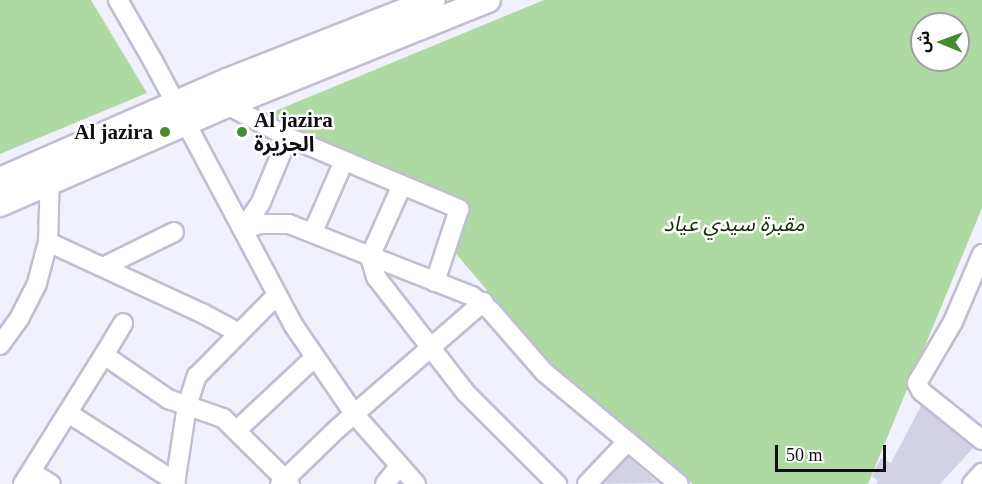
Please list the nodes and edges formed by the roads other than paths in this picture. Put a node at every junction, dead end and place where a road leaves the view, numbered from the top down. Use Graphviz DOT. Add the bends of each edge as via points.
graph roads {
  1 [pos="118,0"];
  2 [pos="433,0"];
  3 [pos="488,0"];
  4 [pos="227,105"];
  5 [pos="180,113"];
  6 [pos="288,137"];
  7 [pos="344,161"];
  8 [pos="50,170"];
  9 [pos="0,180"];
  10 [pos="402,185"];
  11 [pos="0,204"];
  12 [pos="243,229"];
  13 [pos="174,232"];
  14 [pos="313,232"];
  15 [pos="48,242"];
  16 [pos="982,254"];
  17 [pos="370,257"];
  18 [pos="103,267"];
  19 [pos="407,272"];
  20 [pos="435,282"];
  21 [pos="389,294"];
  22 [pos="277,295"];
  23 [pos="483,302"];
  24 [pos="123,323"];
  25 [pos="239,333"];
  26 [pos="0,345"];
  27 [pos="430,350"];
  28 [pos="104,355"];
  29 [pos="314,358"];
  30 [pos="187,406"];
  31 [pos="68,413"];
  32 [pos="355,415"];
  33 [pos="237,430"];
  34 [pos="982,440"];
  35 [pos="628,441"];
  36 [pos="399,467"];
  37 [pos="982,473"];
  38 [pos="27,478"];
  39 [pos="672,482"];
  40 [pos="176,483"];
  41 [pos="285,483"];
  42 [pos="51,484"];
  43 [pos="385,484"];
  44 [pos="416,484"];
  45 [pos="557,484"];
  46 [pos="587,484"];
  47 [pos="972,484"];
  1 -- 5 [label="street"];
  2 -- 5 [label="main road"];
  3 -- 4 [label="main road"];
  4 -- 5 [label="main road"];
  4 -- 6 [label="street"];
  5 -- 8 [label="main road"];
  5 -- 12 [label="street"];
  6 -- 7 [label="street"];
  6 -- 12 [label="street" via="261,202"];
  7 -- 10 [label="street"];
  7 -- 14 [label="street"];
  8 -- 9 [label="main road"];
  8 -- 11 [label="main road"];
  8 -- 15 [label="street"];
  10 -- 17 [label="street"];
  10 -- 20 [label="street" via="459,209"];
  12 -- 14 [label="street" via="289,224"];
  12 -- 22 [label="street"];
  13 -- 18 [label="street"];
  14 -- 17 [label="street"];
  15 -- 18 [label="street"];
  15 -- 26 [label="street" via="37,283"];
  16 -- 34 [label="street" via="953,322 917,383 921,391"];
  17 -- 19 [label="street"];
  17 -- 21 [label="street" via="376,277"];
  18 -- 25 [label="street"];
  19 -- 20 [label="street"];
  19 -- 21 [label="street"];
  20 -- 23 [label="street"];
  21 -- 27 [label="street"];
  22 -- 25 [label="street"];
  22 -- 29 [label="street"];
  23 -- 27 [label="street"];
  23 -- 35 [label="street" via="544,372"];
  24 -- 28 [label="street"];
  25 -- 30 [label="street" via="197,376"];
  27 -- 32 [label="street"];
  27 -- 45 [label="street" via="466,393"];
  28 -- 30 [label="street" via="168,399"];
  28 -- 31 [label="street"];
  29 -- 32 [label="street"];
  29 -- 33 [label="street"];
  30 -- 33 [label="street" via="223,418"];
  30 -- 40 [label="street"];
  31 -- 38 [label="street"];
  31 -- 40 [label="street"];
  32 -- 36 [label="street"];
  32 -- 41 [label="street"];
  33 -- 41 [label="street"];
  35 -- 39 [label="street"];
  35 -- 46 [label="street"];
  36 -- 43 [label="street"];
  36 -- 44 [label="street"];
  37 -- 47 [label="street"];
  38 -- 42 [label="street"];
}
